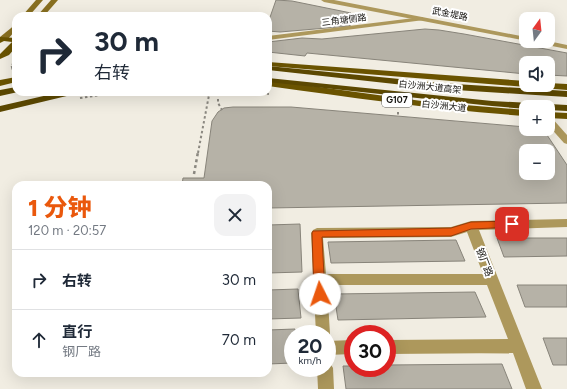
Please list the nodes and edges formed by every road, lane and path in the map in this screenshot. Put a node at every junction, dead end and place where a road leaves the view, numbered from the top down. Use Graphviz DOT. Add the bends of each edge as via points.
graph roads {
  1 [pos="40,0"];
  2 [pos="54,0"];
  3 [pos="324,0"];
  4 [pos="29,12"];
  5 [pos="44,12"];
  6 [pos="422,19"];
  7 [pos="12,30"];
  8 [pos="272,38"];
  9 [pos="519,38"];
  10 [pos="2,40"];
  11 [pos="12,41"];
  12 [pos="12,45"];
  13 [pos="555,45"];
  14 [pos="567,47"];
  15 [pos="2,54"];
  16 [pos="272,64"];
  17 [pos="272,68"];
  18 [pos="12,78"];
  19 [pos="272,80"];
  20 [pos="0,83"];
  21 [pos="519,83"];
  22 [pos="272,84"];
  23 [pos="555,86"];
  24 [pos="567,87"];
  25 [pos="12,91"];
  26 [pos="0,93"];
  27 [pos="567,94"];
  28 [pos="54,96"];
  29 [pos="209,96"];
  30 [pos="218,99"];
  31 [pos="0,108"];
  32 [pos="567,108"];
  33 [pos="222,110"];
  34 [pos="398,112"];
  35 [pos="519,113"];
  36 [pos="555,115"];
  37 [pos="398,116"];
  38 [pos="567,116"];
  39 [pos="555,127"];
  40 [pos="567,141"];
  41 [pos="194,174"];
  42 [pos="567,222"];
  43 [pos="471,226"];
  44 [pos="491,279"];
  45 [pos="319,280"];
  46 [pos="322,325"];
  47 [pos="517,346"];
  48 [pos="396,347"];
  49 [pos="325,377"];
  50 [pos="326,389"];
  51 [pos="534,389"];
  1 -- 4 [label="main road"];
  2 -- 5 [label="main road"];
  3 -- 6 [label="street, 武金堤路"];
  6 -- 8 [label="street, 三角塘侧路"];
  6 -- 9 [label="street, 武金堤路"];
  7 -- 10 [label="main road"];
  10 -- 11 [label="main road"];
  12 -- 15 [label="main road"];
  13 -- 14 [label="street"];
  16 -- 21 [label="main road"];
  17 -- 27 [label="highway, 白沙洲大道高架" via="440,86"];
  18 -- 20 [label="main road"];
  19 -- 32 [label="highway, 白沙洲大道高架" via="451,100"];
  22 -- 35 [label="main road, 白沙洲大道 / G107" via="367,97"];
  23 -- 24 [label="main road"];
  25 -- 26 [label="highway"];
  28 -- 31 [label="highway"];
  29 -- 41 [label="path"];
  30 -- 33 [label="path"];
  34 -- 37 [label="path"];
  36 -- 38 [label="main road"];
  39 -- 40 [label="street"];
  42 -- 43 [label="street"];
  43 -- 44 [label="street, 钢厂路"];
  43 -- 45 [label="street" via="451,232 317,233"];
  44 -- 45 [label="street"];
  44 -- 47 [label="street, 钢厂路"];
  45 -- 46 [label="street"];
  47 -- 48 [label="street"];
  47 -- 51 [label="street, 钢厂路"];
  49 -- 50 [label="street"];
}
